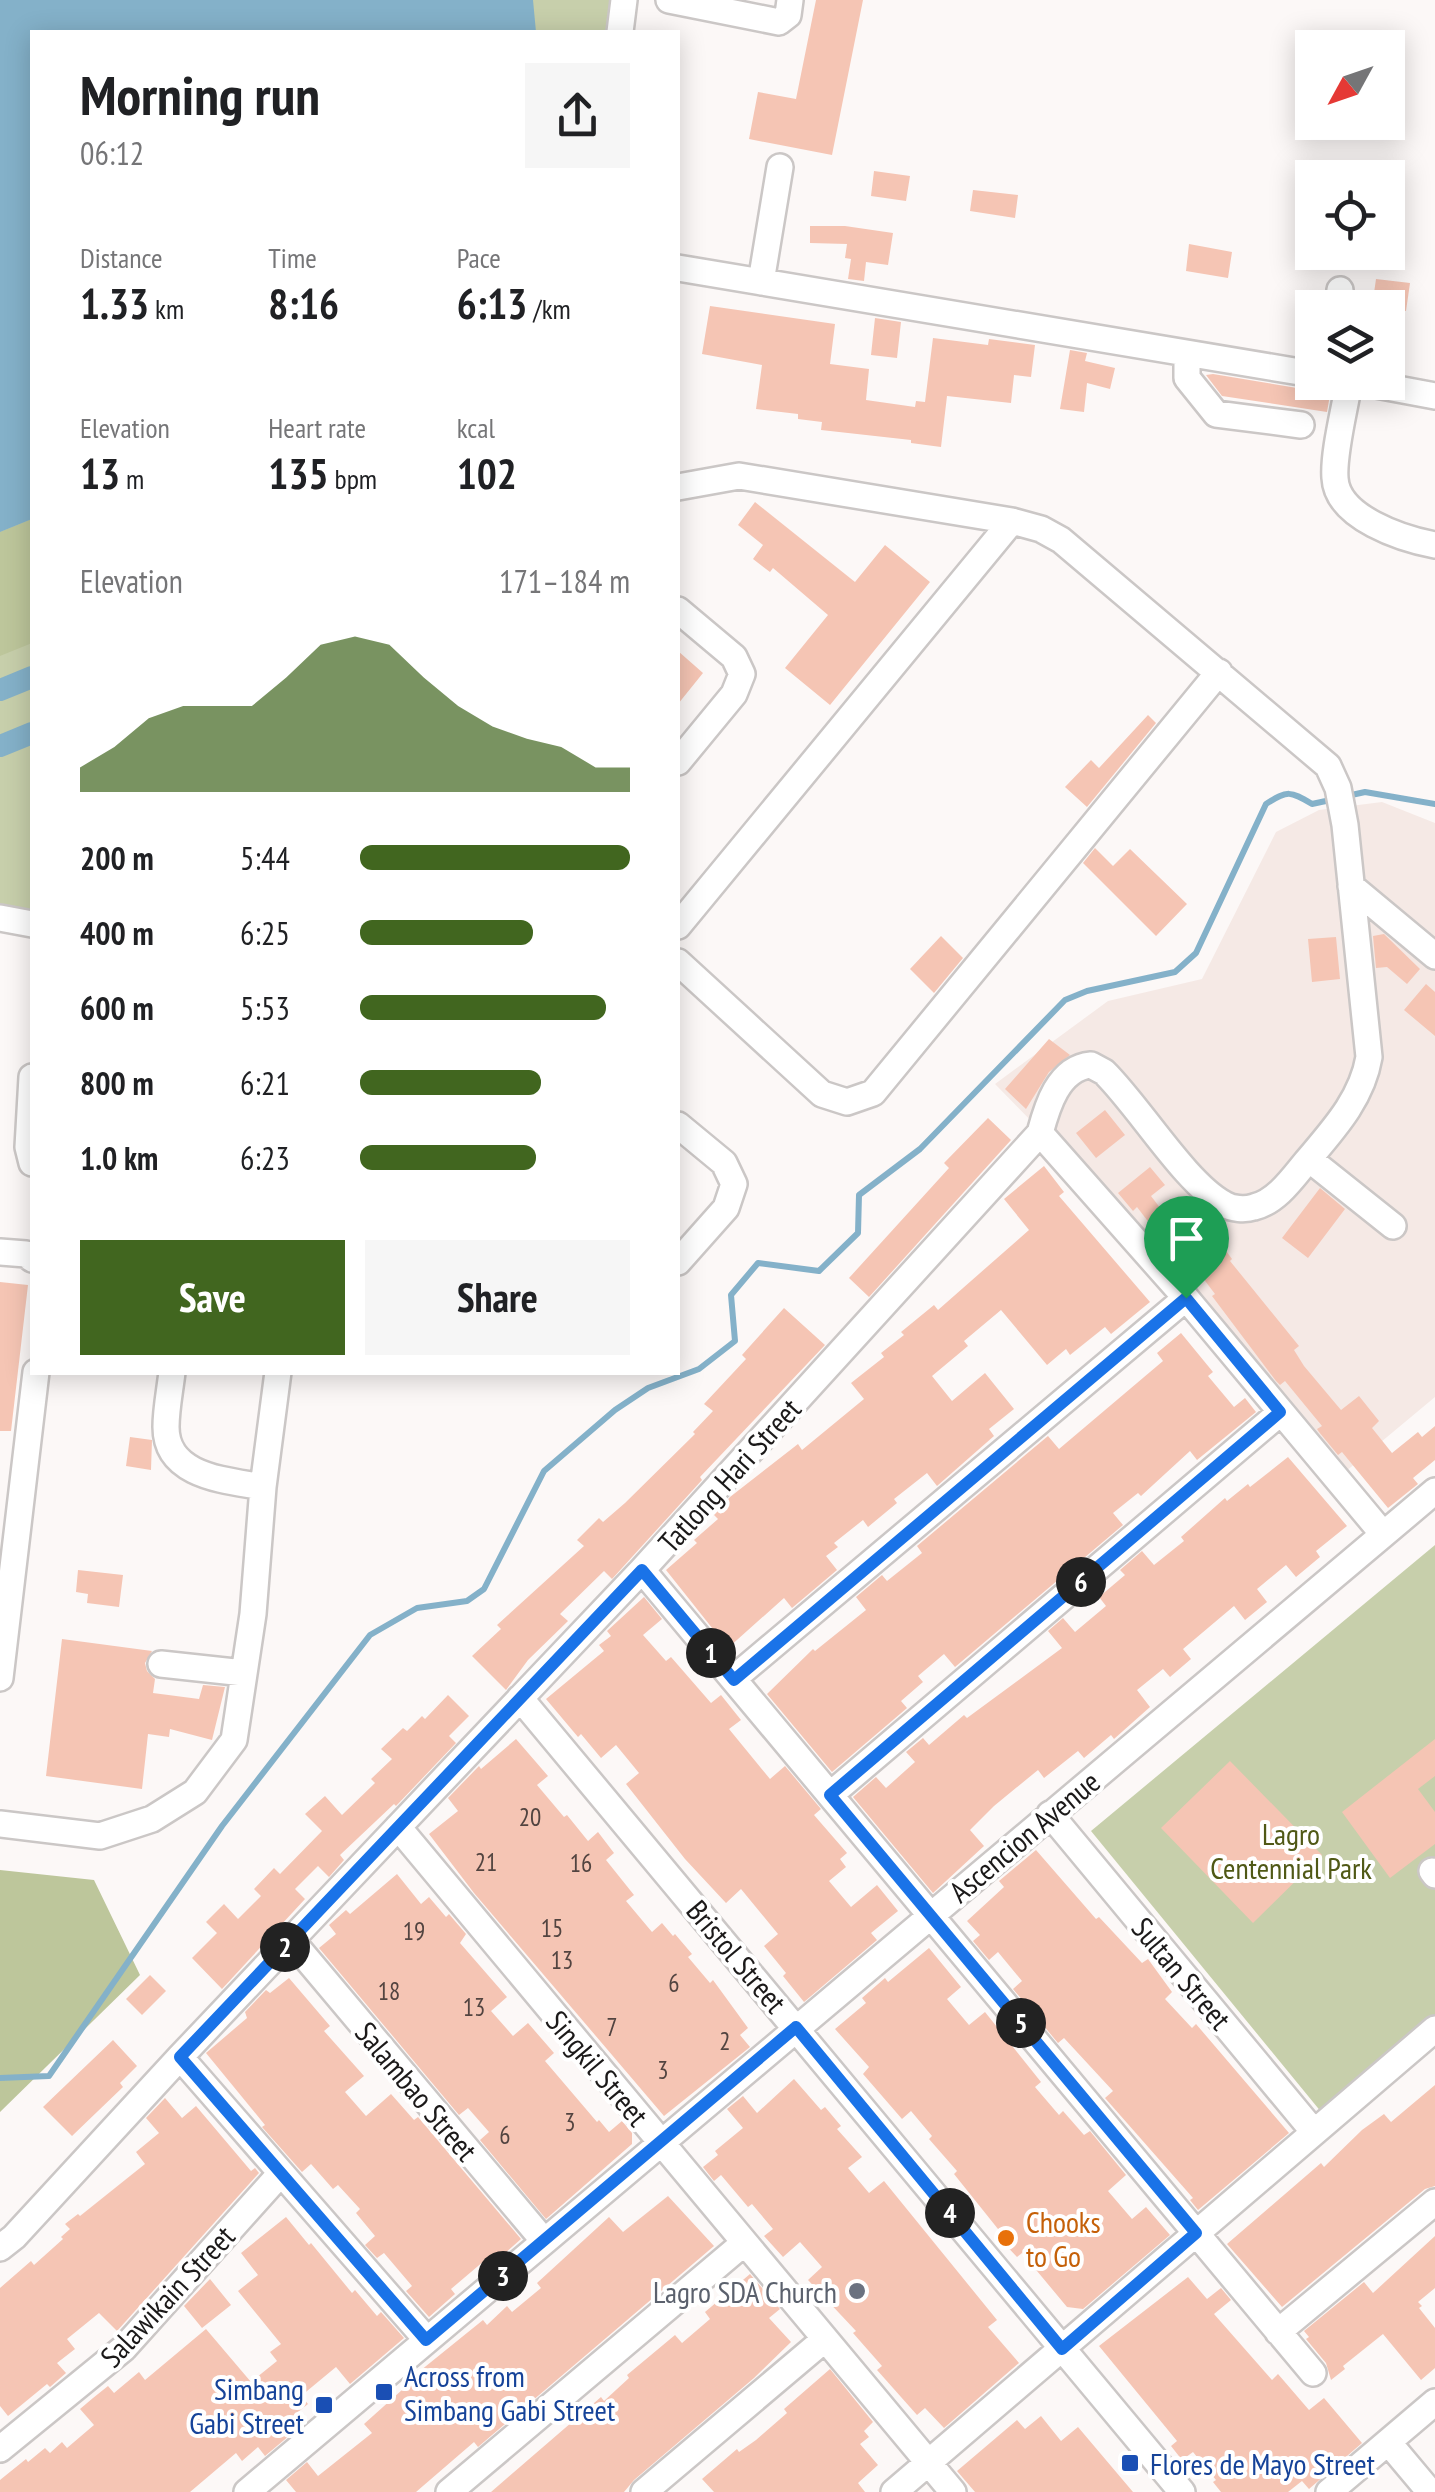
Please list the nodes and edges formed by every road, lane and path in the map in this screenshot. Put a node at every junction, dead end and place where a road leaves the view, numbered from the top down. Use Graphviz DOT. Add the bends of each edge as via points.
graph roads {
  1 [pos="624,0"];
  2 [pos="669,0"];
  3 [pos="790,0"];
  4 [pos="620,30"];
  5 [pos="780,167"];
  6 [pos="680,268"];
  7 [pos="761,282"];
  8 [pos="1187,354"];
  9 [pos="1295,371"];
  10 [pos="1405,390"];
  11 [pos="1435,396"];
  12 [pos="1346,400"];
  13 [pos="1301,425"];
  14 [pos="680,488"];
  15 [pos="1012,521"];
  16 [pos="1435,545"];
  17 [pos="680,612"];
  18 [pos="1219,672"];
  19 [pos="680,760"];
  20 [pos="1351,886"];
  21 [pos="0,918"];
  22 [pos="30,924"];
  23 [pos="680,924"];
  24 [pos="1431,946"];
  25 [pos="680,964"];
  26 [pos="30,1112"];
  27 [pos="680,1127"];
  28 [pos="1040,1133"];
  29 [pos="30,1154"];
  30 [pos="1309,1159"];
  31 [pos="1392,1226"];
  32 [pos="0,1252"];
  33 [pos="30,1257"];
  34 [pos="680,1260"];
  35 [pos="1186,1298"];
  36 [pos="36,1375"];
  37 [pos="172,1375"];
  38 [pos="278,1375"];
  39 [pos="1280,1412"];
  40 [pos="262,1487"];
  41 [pos="1435,1491"];
  42 [pos="1383,1534"];
  43 [pos="642,1570"];
  44 [pos="161,1664"];
  45 [pos="244,1673"];
  46 [pos="0,1678"];
  47 [pos="734,1680"];
  48 [pos="520,1698"];
  49 [pos="830,1795"];
  50 [pos="1050,1814"];
  51 [pos="0,1824"];
  52 [pos="398,1827"];
  53 [pos="930,1915"];
  54 [pos="291,1940"];
  55 [pos="796,2027"];
  56 [pos="1435,2029"];
  57 [pos="180,2057"];
  58 [pos="1314,2132"];
  59 [pos="660,2142"];
  60 [pos="281,2173"];
  61 [pos="1435,2202"];
  62 [pos="1196,2233"];
  63 [pos="544,2241"];
  64 [pos="744,2242"];
  65 [pos="0,2248"];
  66 [pos="1278,2332"];
  67 [pos="825,2339"];
  68 [pos="426,2340"];
  69 [pos="1062,2349"];
  70 [pos="1314,2373"];
  71 [pos="1435,2402"];
  72 [pos="1388,2442"];
  73 [pos="0,2449"];
  74 [pos="928,2463"];
  75 [pos="247,2492"];
  76 [pos="449,2492"];
  77 [pos="644,2492"];
  78 [pos="894,2492"];
  79 [pos="953,2492"];
  80 [pos="1182,2492"];
  81 [pos="1329,2492"];
  82 [pos="1430,2492"];
  1 -- 4 [label="street"];
  2 -- 3 [label="street" via="779,22"];
  5 -- 7 [label="street"];
  6 -- 7 [label="street"];
  7 -- 8 [label="street"];
  8 -- 9 [label="street"];
  8 -- 13 [label="street" via="1187,378 1216,414"];
  10 -- 11 [label="street"];
  12 -- 16 [label="street" via="1334,480 1342,498 1379,529"];
  14 -- 15 [label="street" via="740,476"];
  15 -- 18 [label="street" via="1061,540"];
  15 -- 23 [label="street"];
  17 -- 19 [label="street" via="734,656 742,674 734,694"];
  18 -- 20 [label="street" via="1328,766 1338,788"];
  18 -- 25 [label="street" via="873,1093 847,1102 822,1094"];
  20 -- 24 [label="street"];
  20 -- 30 [label="street" via="1369,1057 1354,1101"];
  21 -- 22 [label="street"];
  26 -- 29 [label="street"];
  27 -- 34 [label="street" via="724,1164 734,1184 726,1208"];
  28 -- 30 [label="street" via="1051,1096 1071,1072 1091,1065 1115,1083 1222,1204 1252,1208 1268,1202"];
  28 -- 35 [label="street"];
  28 -- 43 [label="street, Tatlong Hari Street"];
  30 -- 31 [label="street"];
  32 -- 33 [label="street"];
  35 -- 39 [label="street"];
  35 -- 47 [label="street"];
  36 -- 46 [label="street"];
  37 -- 40 [label="street" via="166,1431 173,1453 194,1473"];
  38 -- 40 [label="street"];
  39 -- 42 [label="street"];
  39 -- 49 [label="street"];
  40 -- 45 [label="street"];
  41 -- 42 [label="street, Ascencion Avenue"];
  42 -- 50 [label="street, Ascencion Avenue"];
  43 -- 47 [label="street"];
  43 -- 48 [label="street, Tatlong Hari Street"];
  44 -- 45 [label="street"];
  45 -- 51 [label="street" via="234,1740 195,1792 152,1819 100,1836"];
  47 -- 49 [label="street"];
  48 -- 52 [label="street, Tatlong Hari Street"];
  48 -- 55 [label="street, Bristol Street"];
  49 -- 53 [label="street"];
  50 -- 53 [label="street, Ascencion Avenue"];
  50 -- 58 [label="street, Sultan Street"];
  52 -- 54 [label="street, Tatlong Hari Street"];
  52 -- 59 [label="street, Singkil Street"];
  53 -- 55 [label="street, Ascencion Avenue"];
  53 -- 62 [label="street"];
  54 -- 57 [label="street, Tatlong Hari Street"];
  54 -- 63 [label="street, Salambao Street"];
  55 -- 59 [label="street, Ascencion Avenue"];
  55 -- 69 [label="street, Bristol Street"];
  56 -- 58 [label="street"];
  57 -- 60 [label="street"];
  57 -- 65 [label="street, Tatlong Hari Street"];
  58 -- 62 [label="street"];
  59 -- 63 [label="street, Ascencion Avenue"];
  59 -- 64 [label="street, Singkil Street"];
  60 -- 68 [label="street"];
  60 -- 73 [label="street, Salawikain Street" via="124,2348"];
  61 -- 66 [label="street"];
  62 -- 66 [label="street"];
  62 -- 69 [label="street"];
  63 -- 68 [label="street, Ascencion Avenue"];
  64 -- 67 [label="street, Singkil Street"];
  64 -- 76 [label="street"];
  66 -- 70 [label="street"];
  67 -- 74 [label="street, Singkil Street"];
  67 -- 77 [label="street"];
  68 -- 75 [label="street, Ascencion Avenue"];
  69 -- 74 [label="street"];
  69 -- 80 [label="street, Bristol Street"];
  71 -- 72 [label="street"];
  72 -- 81 [label="street"];
  72 -- 82 [label="street"];
  74 -- 78 [label="street"];
  74 -- 79 [label="street, Singkil Street"];
}
